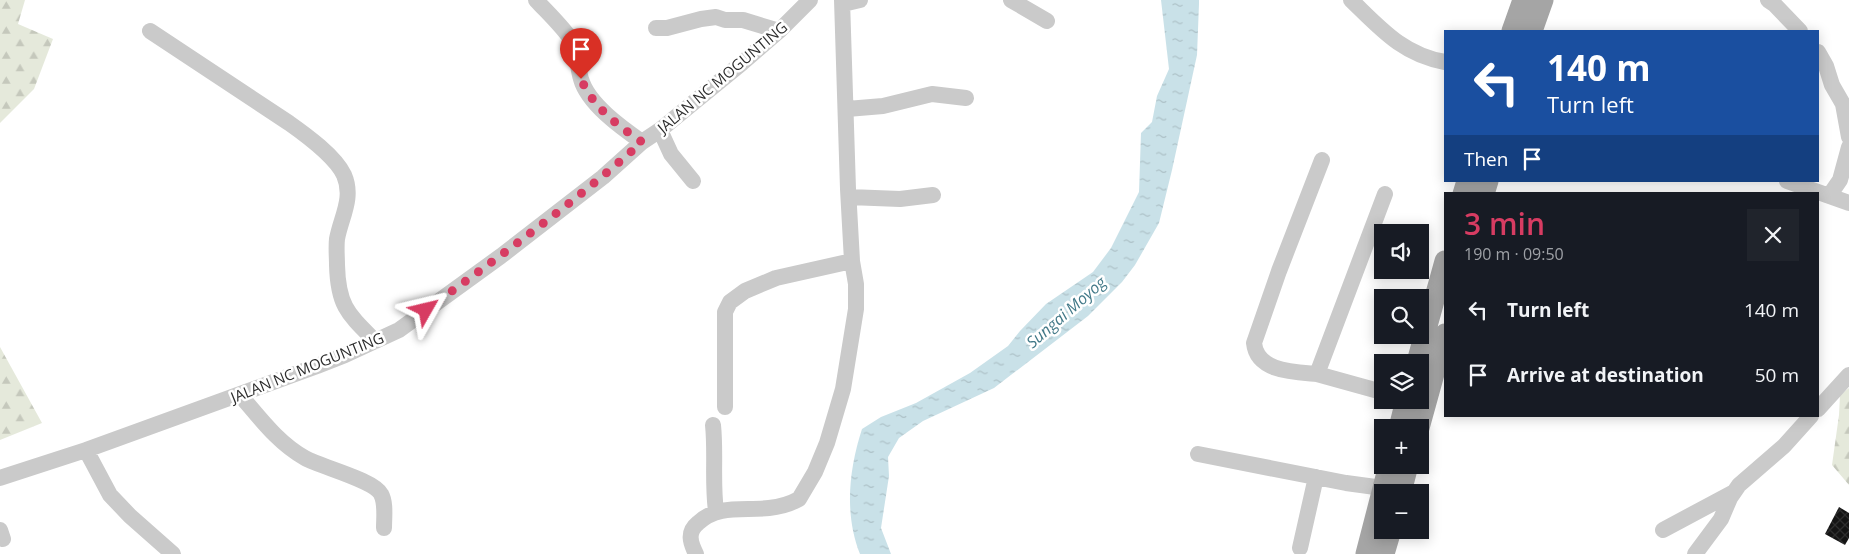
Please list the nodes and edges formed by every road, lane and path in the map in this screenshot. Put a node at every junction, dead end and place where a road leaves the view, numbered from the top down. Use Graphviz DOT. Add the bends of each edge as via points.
graph roads {
  1 [pos="536,0"];
  2 [pos="810,0"];
  3 [pos="860,0"];
  4 [pos="1011,0"];
  5 [pos="1351,0"];
  6 [pos="1523,0"];
  7 [pos="1543,0"];
  8 [pos="1768,0"];
  9 [pos="842,2"];
  10 [pos="1047,21"];
  11 [pos="656,28"];
  12 [pos="1512,30"];
  13 [pos="1532,30"];
  14 [pos="1799,30"];
  15 [pos="150,31"];
  16 [pos="779,31"];
  17 [pos="1819,54"];
  18 [pos="1444,62"];
  19 [pos="966,98"];
  20 [pos="847,110"];
  21 [pos="660,130"];
  22 [pos="1849,136"];
  23 [pos="642,142"];
  24 [pos="1849,147"];
  25 [pos="1322,160"];
  26 [pos="692,181"];
  27 [pos="1790,182"];
  28 [pos="1818,192"];
  29 [pos="1819,192"];
  30 [pos="1385,194"];
  31 [pos="933,195"];
  32 [pos="1829,196"];
  33 [pos="849,198"];
  34 [pos="1849,203"];
  35 [pos="852,261"];
  36 [pos="1444,265"];
  37 [pos="1444,338"];
  38 [pos="375,341"];
  39 [pos="1419,354"];
  40 [pos="1317,374"];
  41 [pos="1849,375"];
  42 [pos="1374,390"];
  43 [pos="240,395"];
  44 [pos="725,407"];
  45 [pos="1819,408"];
  46 [pos="1810,417"];
  47 [pos="1421,419"];
  48 [pos="713,425"];
  49 [pos="86,450"];
  50 [pos="1198,454"];
  51 [pos="1316,477"];
  52 [pos="0,478"];
  53 [pos="1374,487"];
  54 [pos="1734,492"];
  55 [pos="716,511"];
  56 [pos="384,528"];
  57 [pos="1663,530"];
  58 [pos="1374,534"];
  59 [pos="1388,539"];
  60 [pos="1300,548"];
  61 [pos="173,554"];
  62 [pos="696,554"];
  63 [pos="1366,554"];
  64 [pos="1384,554"];
  65 [pos="1695,554"];
  1 -- 23 [label="street" via="571,41 587,93 617,125"];
  2 -- 16 [label="street, JALAN NC MOGUNTING"];
  3 -- 9 [label="street"];
  4 -- 10 [label="street"];
  5 -- 18 [label="street" via="1394,41 1415,54"];
  6 -- 12 [label="main road"];
  7 -- 13 [label="main road"];
  8 -- 14 [label="street"];
  9 -- 20 [label="street"];
  11 -- 16 [label="street" via="716,17 743,20"];
  15 -- 38 [label="street" via="289,122 344,175 348,201 337,240 338,281 342,301 351,318"];
  16 -- 21 [label="street, JALAN NC MOGUNTING"];
  17 -- 22 [label="street" via="1843,104"];
  19 -- 20 [label="street" via="932,94 882,106"];
  20 -- 33 [label="street"];
  21 -- 23 [label="street, JALAN NC MOGUNTING"];
  21 -- 26 [label="street" via="671,154"];
  23 -- 38 [label="street, JALAN NC MOGUNTING" via="603,177 501,256 399,330"];
  24 -- 32 [label="street" via="1840,180"];
  25 -- 40 [label="street" via="1254,343 1255,353 1262,363"];
  27 -- 28 [label="street"];
  29 -- 32 [label="street"];
  30 -- 40 [label="street"];
  31 -- 33 [label="street" via="900,199"];
  32 -- 34 [label="street"];
  33 -- 35 [label="street"];
  35 -- 44 [label="street" via="776,278 745,291 730,302 725,312"];
  35 -- 55 [label="street" via="856,309 843,389 815,472 792,503 771,508"];
  36 -- 39 [label="main road"];
  37 -- 47 [label="main road"];
  38 -- 43 [label="street, JALAN NC MOGUNTING"];
  40 -- 42 [label="street"];
  41 -- 45 [label="street"];
  43 -- 49 [label="street, JALAN NC MOGUNTING"];
  43 -- 56 [label="street" via="281,442 307,459 372,485 381,493"];
  46 -- 54 [label="street"];
  48 -- 55 [label="street"];
  49 -- 52 [label="street, JALAN NC MOGUNTING"];
  49 -- 61 [label="street" via="110,495"];
  50 -- 51 [label="street"];
  51 -- 53 [label="street"];
  51 -- 60 [label="street"];
  54 -- 57 [label="street"];
  54 -- 65 [label="street" via="1721,519"];
  55 -- 62 [label="street" via="692,529 691,543"];
  58 -- 63 [label="main road"];
  59 -- 64 [label="main road"];
}
